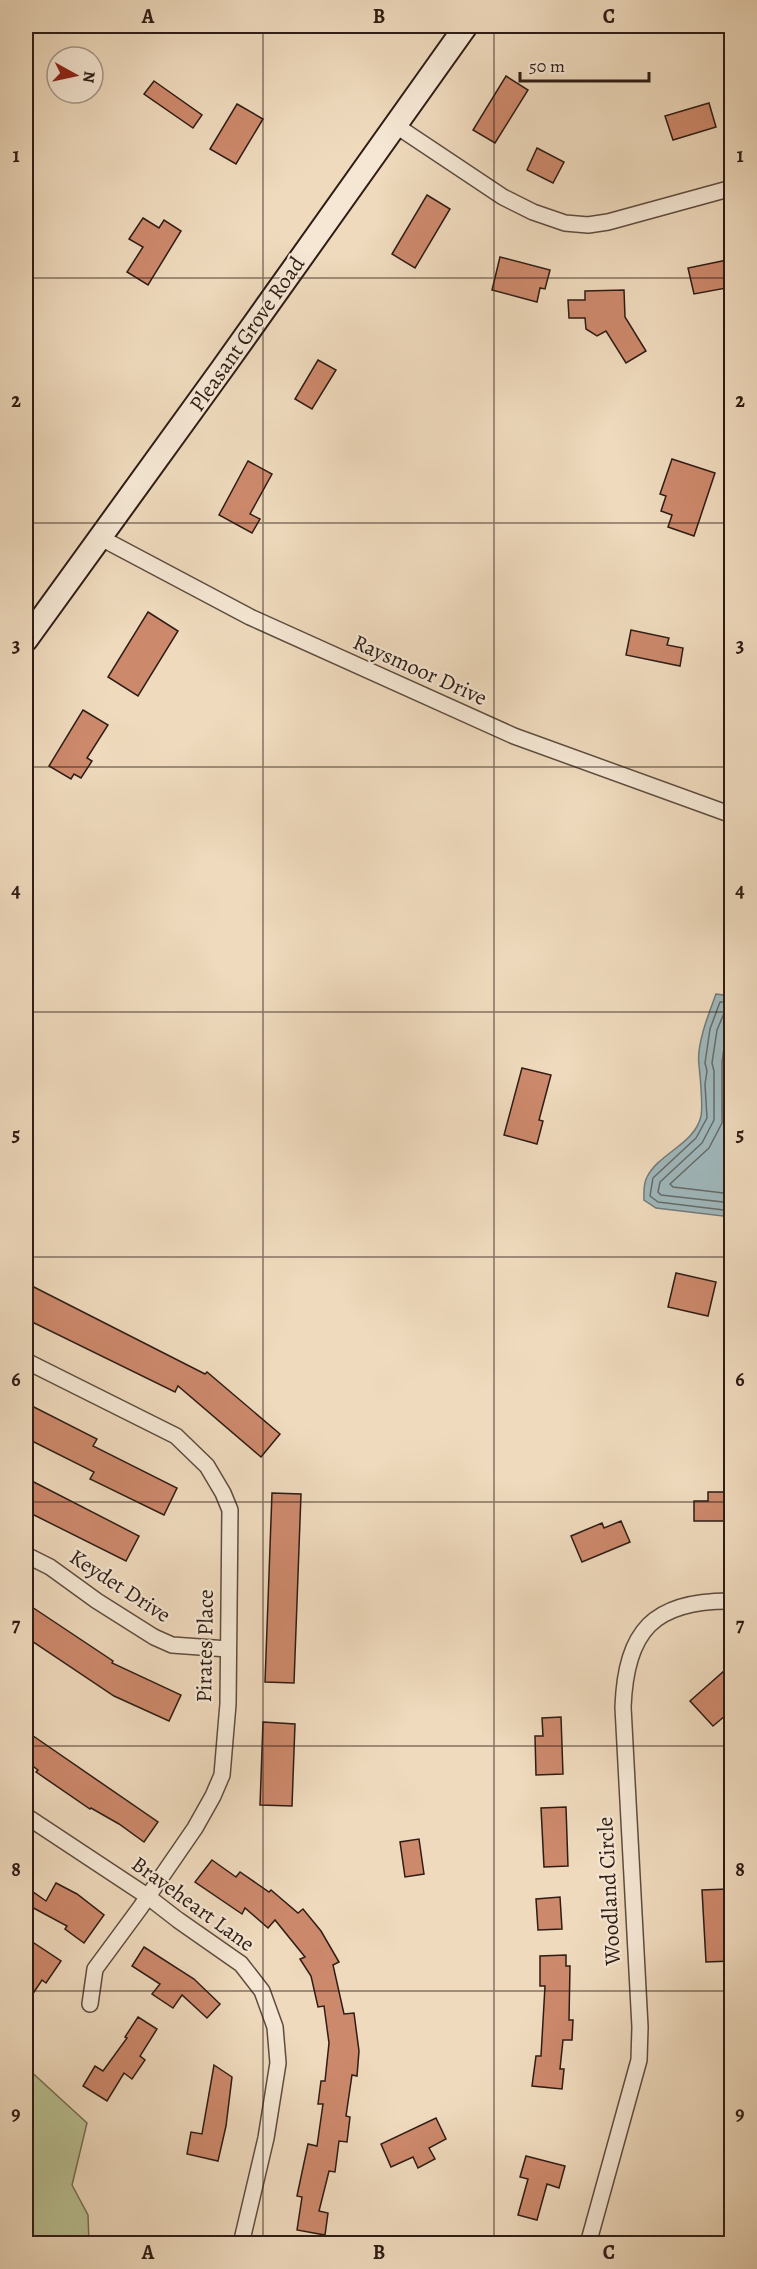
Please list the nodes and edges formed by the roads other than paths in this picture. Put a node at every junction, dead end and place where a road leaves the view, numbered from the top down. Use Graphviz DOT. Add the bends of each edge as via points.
graph roads {
  1 [pos="466,26"];
  2 [pos="395,125"];
  3 [pos="732,188"];
  4 [pos="101,538"];
  5 [pos="26,640"];
  6 [pos="732,815"];
  7 [pos="26,1361"];
  8 [pos="26,1555"];
  9 [pos="732,1601"];
  10 [pos="228,1649"];
  11 [pos="26,1816"];
  12 [pos="147,1896"];
  13 [pos="90,2004"];
  14 [pos="241,2244"];
  15 [pos="588,2244"];
  1 -- 2 [label="street, Pleasant Grove Road"];
  2 -- 3 [label="street" via="503,197 565,223 608,222"];
  2 -- 4 [label="street, Pleasant Grove Road"];
  4 -- 5 [label="street, Pleasant Grove Road"];
  4 -- 6 [label="street, Raysmoor Drive" via="260,621 514,736"];
  7 -- 10 [label="street, Pirates Place" via="176,1436 207,1466 230,1510"];
  8 -- 10 [label="street, Keydet Drive" via="172,1645"];
  9 -- 15 [label="street, Woodland Circle" via="677,1606 639,1638 628,1660 623,1707 639,2060"];
  10 -- 12 [label="street, Pirates Place" via="222,1775 195,1828"];
  11 -- 12 [label="street, Braveheart Lane"];
  12 -- 13 [label="street, Pirates Place" via="95,1969"];
  12 -- 14 [label="street, Braveheart Lane" via="241,1964 262,1991 275,2027 278,2063 272,2107"];
}
